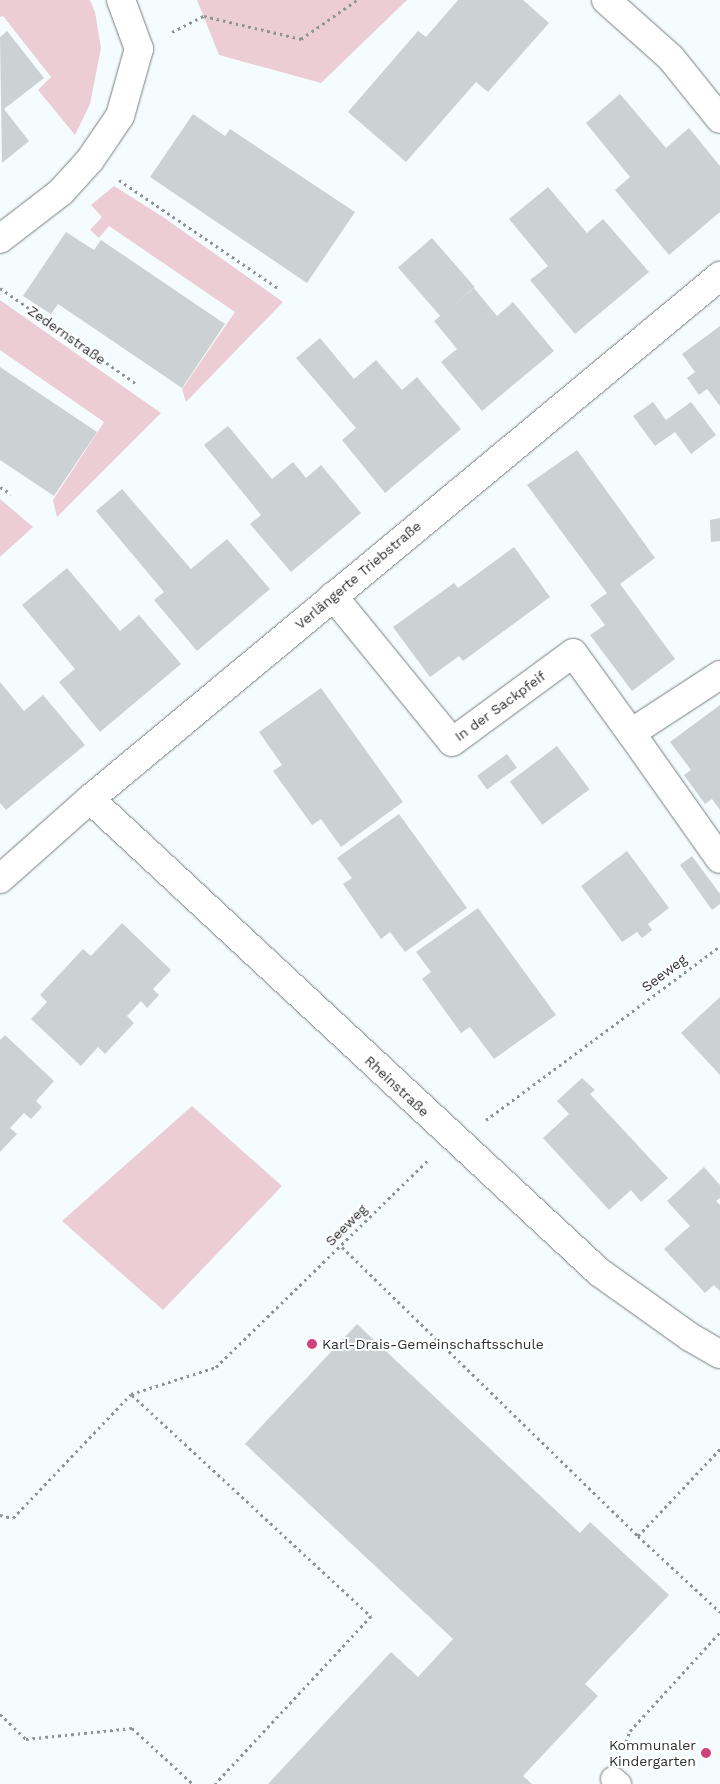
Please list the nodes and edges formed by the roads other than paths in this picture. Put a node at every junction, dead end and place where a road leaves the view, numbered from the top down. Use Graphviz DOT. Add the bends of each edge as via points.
graph roads {
  1 [pos="121,0"];
  2 [pos="606,0"];
  3 [pos="720,119"];
  4 [pos="0,239"];
  5 [pos="720,276"];
  6 [pos="333,596"];
  7 [pos="720,675"];
  8 [pos="631,733"];
  9 [pos="90,799"];
  10 [pos="720,859"];
  11 [pos="0,879"];
  12 [pos="720,1354"];
  1 -- 4 [label="street" via="139,49 120,116 90,160 61,192"];
  2 -- 3 [label="street" via="671,58"];
  5 -- 6 [label="street, Verlängerte Triebstraße"];
  6 -- 8 [label="street, In der Sackpfeif" via="452,742 573,654"];
  6 -- 9 [label="street, Verlängerte Triebstraße"];
  7 -- 8 [label="street"];
  8 -- 10 [label="street, In der Sackpfeif"];
  9 -- 11 [label="street, Verlängerte Triebstraße"];
  9 -- 12 [label="street, Rheinstraße" via="599,1272 690,1337"];
}
